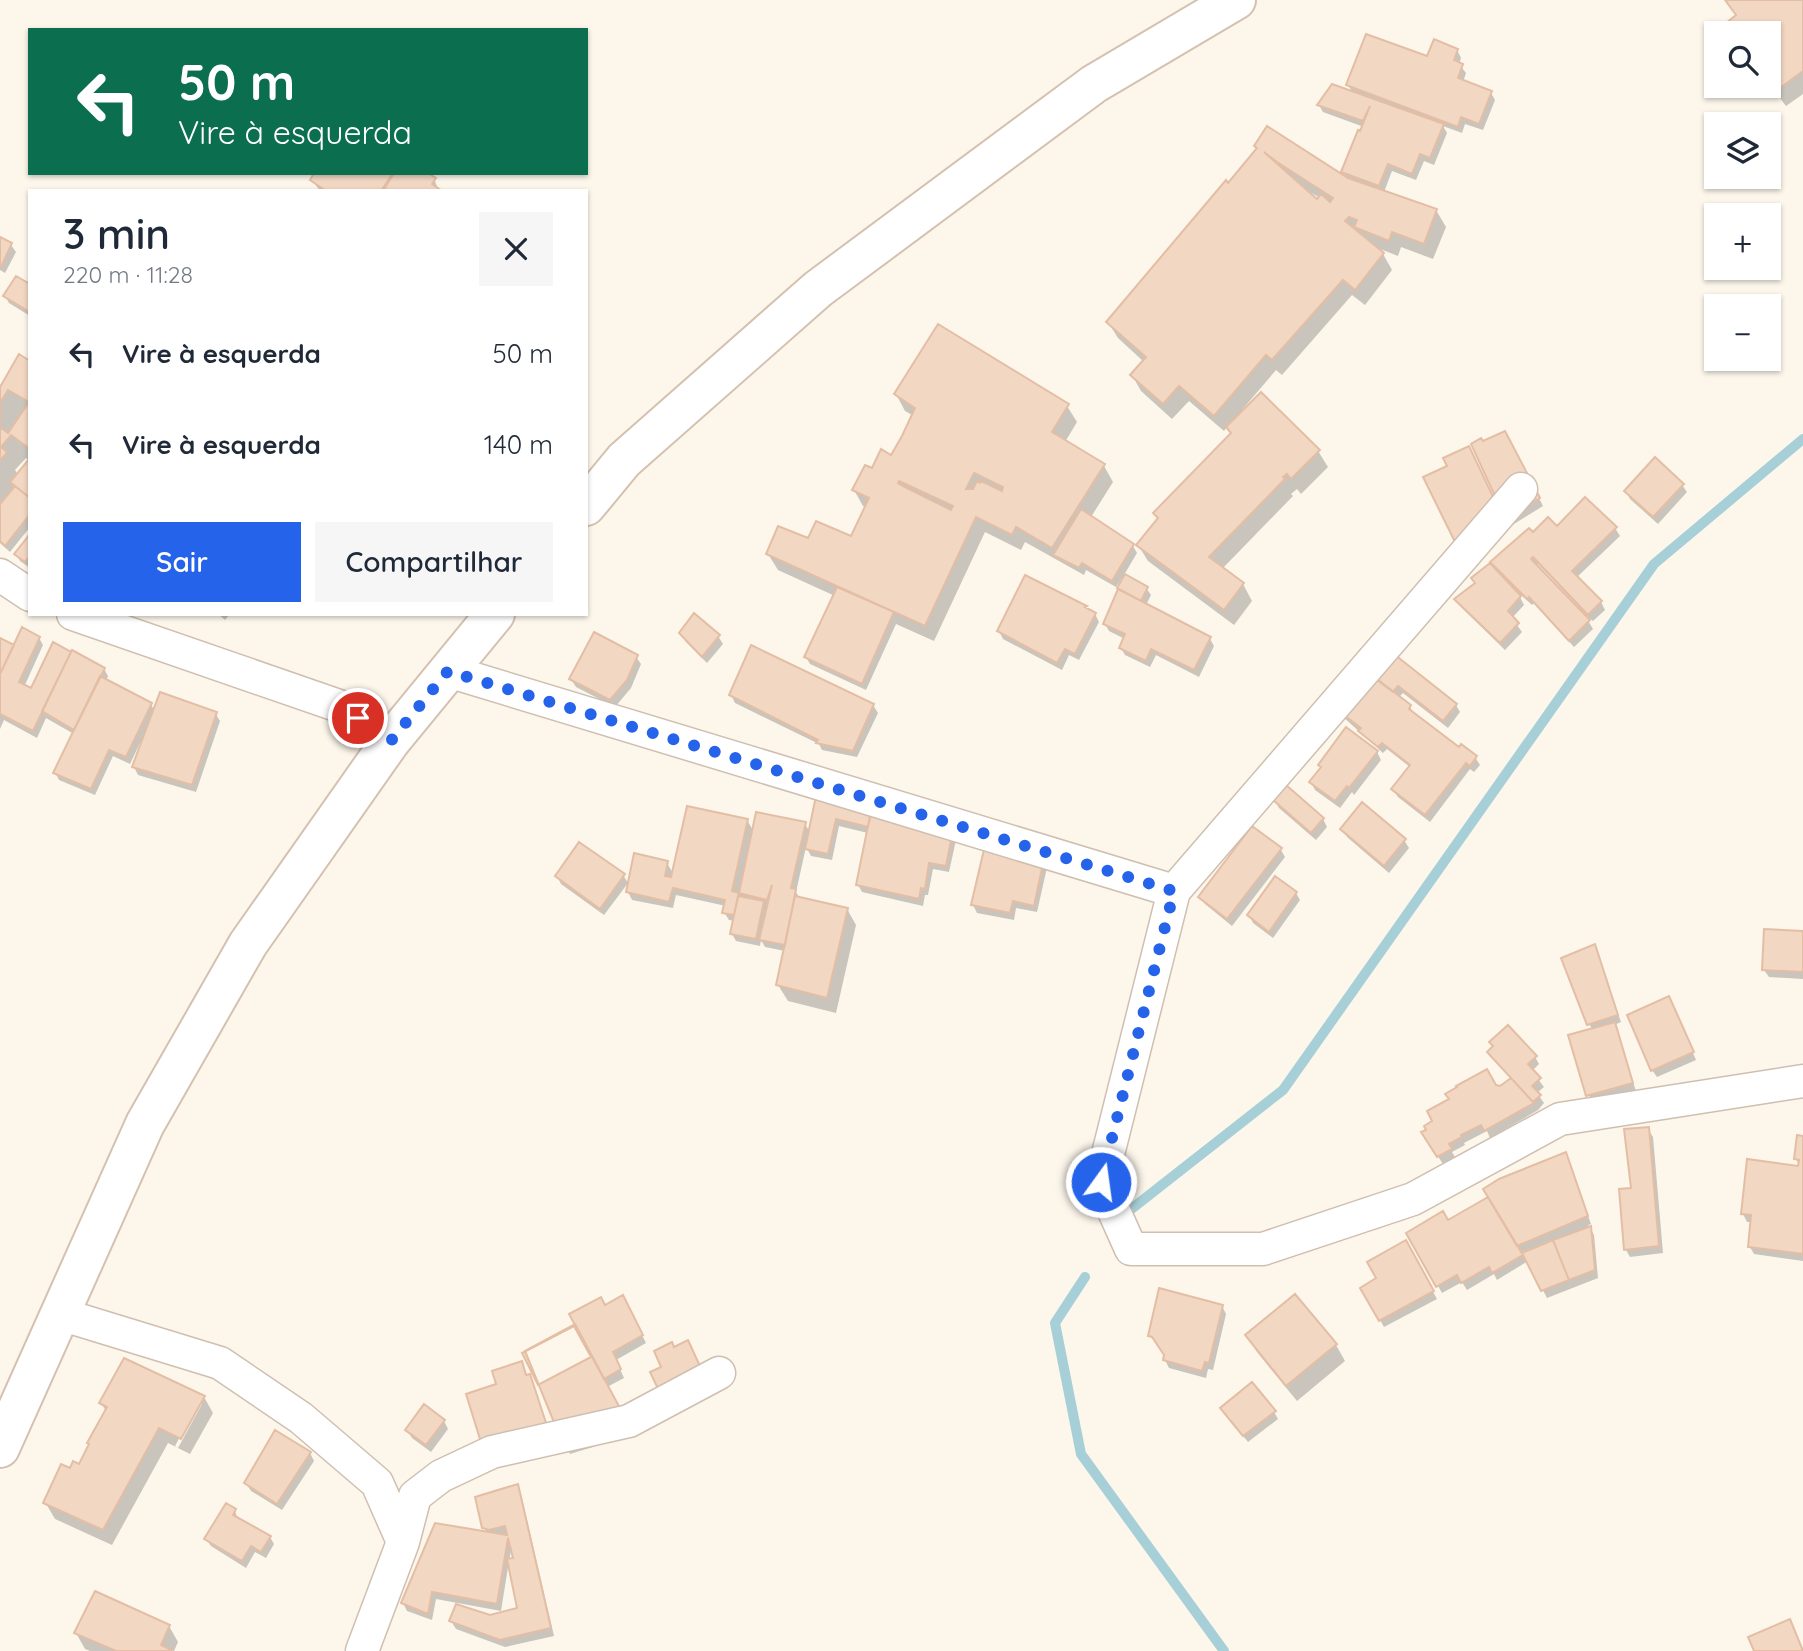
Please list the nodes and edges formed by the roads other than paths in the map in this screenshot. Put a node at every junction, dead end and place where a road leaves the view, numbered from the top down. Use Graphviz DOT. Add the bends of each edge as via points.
graph roads {
  1 [pos="1236,0"];
  2 [pos="1521,489"];
  3 [pos="588,504"];
  4 [pos="0,575"];
  5 [pos="28,595"];
  6 [pos="78,616"];
  7 [pos="493,616"];
  8 [pos="448,671"];
  9 [pos="390,742"];
  10 [pos="1174,891"];
  11 [pos="1803,1081"];
  12 [pos="60,1314"];
  13 [pos="719,1373"];
  14 [pos="0,1448"];
  15 [pos="377,1483"];
  16 [pos="415,1496"];
  17 [pos="403,1542"];
  18 [pos="362,1651"];
  1 -- 3 [label="main road" via="1094,84 818,289 624,460"];
  2 -- 10 [label="street"];
  4 -- 5 [label="street"];
  6 -- 9 [label="street" via="342,707"];
  7 -- 8 [label="main road"];
  8 -- 9 [label="main road"];
  8 -- 10 [label="street"];
  9 -- 12 [label="main road" via="248,944 145,1124"];
  10 -- 11 [label="street" via="1101,1182 1131,1249 1263,1249 1413,1199 1560,1119"];
  12 -- 14 [label="main road"];
  12 -- 15 [label="street" via="220,1363 302,1418"];
  13 -- 16 [label="street" via="629,1421 492,1451 441,1476"];
  15 -- 16 [label="street"];
  15 -- 17 [label="street"];
  16 -- 17 [label="street"];
  17 -- 18 [label="street"];
}
